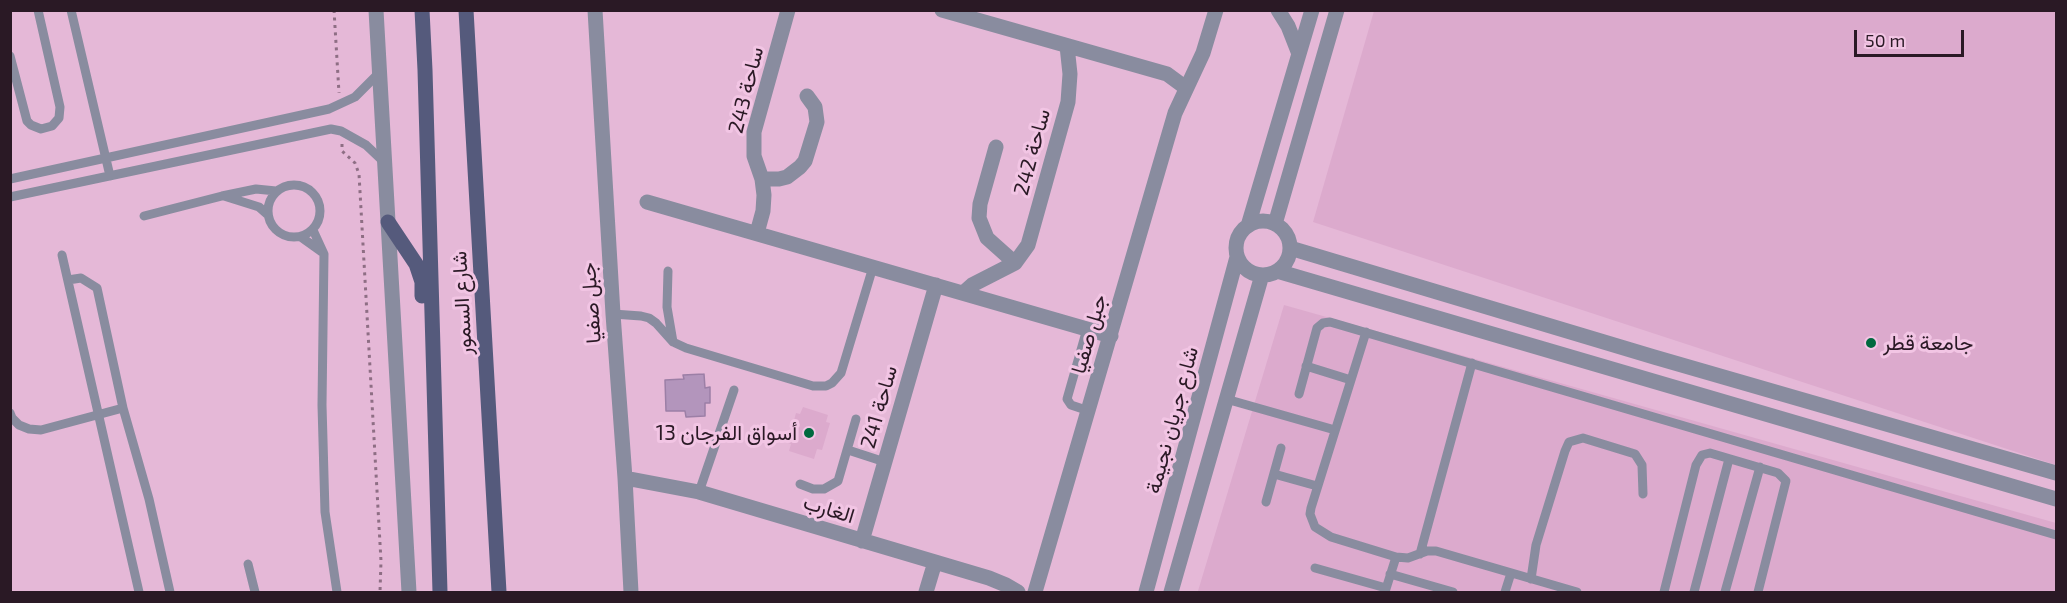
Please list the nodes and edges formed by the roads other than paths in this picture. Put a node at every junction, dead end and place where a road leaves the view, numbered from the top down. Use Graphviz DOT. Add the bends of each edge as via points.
graph roads {
  1 [pos="38,10"];
  2 [pos="71,10"];
  3 [pos="376,10"];
  4 [pos="422,10"];
  5 [pos="466,10"];
  6 [pos="595,10"];
  7 [pos="788,10"];
  8 [pos="942,10"];
  9 [pos="1216,10"];
  10 [pos="1278,10"];
  11 [pos="1312,10"];
  12 [pos="1337,10"];
  13 [pos="1067,46"];
  14 [pos="1299,54"];
  15 [pos="10,56"];
  16 [pos="380,72"];
  17 [pos="1186,88"];
  18 [pos="807,96"];
  19 [pos="283,119"];
  20 [pos="286,137"];
  21 [pos="996,147"];
  22 [pos="106,159"];
  23 [pos="385,163"];
  24 [pos="46,172"];
  25 [pos="110,176"];
  26 [pos="10,179"];
  27 [pos="762,179"];
  28 [pos="49,189"];
  29 [pos="276,190"];
  30 [pos="222,196"];
  31 [pos="10,197"];
  32 [pos="647,202"];
  33 [pos="267,214"];
  34 [pos="144,216"];
  35 [pos="388,222"];
  36 [pos="1275,224"];
  37 [pos="1248,226"];
  38 [pos="313,230"];
  39 [pos="757,233"];
  40 [pos="301,237"];
  41 [pos="1290,248"];
  42 [pos="324,254"];
  43 [pos="62,255"];
  44 [pos="1237,257"];
  45 [pos="1015,263"];
  46 [pos="873,267"];
  47 [pos="668,271"];
  48 [pos="1278,271"];
  49 [pos="1262,276"];
  50 [pos="68,280"];
  51 [pos="936,285"];
  52 [pos="963,293"];
  53 [pos="1473,302"];
  54 [pos="613,314"];
  55 [pos="1466,328"];
  56 [pos="1087,329"];
  57 [pos="1366,332"];
  58 [pos="1111,336"];
  59 [pos="673,342"];
  60 [pos="1654,357"];
  61 [pos="1472,363"];
  62 [pos="1306,366"];
  63 [pos="1351,380"];
  64 [pos="1647,380"];
  65 [pos="734,390"];
  66 [pos="1299,394"];
  67 [pos="1226,399"];
  68 [pos="123,408"];
  69 [pos="1089,411"];
  70 [pos="10,413"];
  71 [pos="99,415"];
  72 [pos="856,419"];
  73 [pos="1335,430"];
  74 [pos="436,446"];
  75 [pos="1281,448"];
  76 [pos="848,450"];
  77 [pos="1729,459"];
  78 [pos="885,462"];
  79 [pos="1760,467"];
  80 [pos="2056,473"];
  81 [pos="1274,474"];
  82 [pos="625,478"];
  83 [pos="800,484"];
  84 [pos="1317,486"];
  85 [pos="699,492"];
  86 [pos="1642,494"];
  87 [pos="2056,499"];
  88 [pos="1266,502"];
  89 [pos="2056,535"];
  90 [pos="862,541"];
  91 [pos="1420,554"];
  92 [pos="1396,557"];
  93 [pos="935,562"];
  94 [pos="248,564"];
  95 [pos="1315,568"];
  96 [pos="1511,573"];
  97 [pos="1390,574"];
  98 [pos="1531,579"];
  99 [pos="1385,590"];
  100 [pos="139,592"];
  101 [pos="170,592"];
  102 [pos="255,592"];
  103 [pos="337,592"];
  104 [pos="409,592"];
  105 [pos="440,592"];
  106 [pos="499,592"];
  107 [pos="630,592"];
  108 [pos="926,592"];
  109 [pos="1018,592"];
  110 [pos="1035,592"];
  111 [pos="1146,592"];
  112 [pos="1171,592"];
  113 [pos="1453,592"];
  114 [pos="1505,592"];
  115 [pos="1577,592"];
  116 [pos="1664,592"];
  117 [pos="1694,592"];
  118 [pos="1725,592"];
  119 [pos="1758,592"];
  1 -- 15 [label="lane" via="60,107 59,118 52,126 41,129 27,121"];
  2 -- 22 [label="lane"];
  3 -- 16 [label="street"];
  4 -- 74 [label="main road, شارع السمور"];
  5 -- 106 [label="main road, شارع السمور"];
  6 -- 54 [label="street, جبل صفيا"];
  7 -- 27 [label="street, ساحة 243" via="754,132 754,156"];
  8 -- 13 [label="street"];
  9 -- 17 [label="street, جبل صفيا" via="1203,53"];
  10 -- 14 [label="street"];
  11 -- 14 [label="street"];
  12 -- 36 [label="street"];
  13 -- 17 [label="street" via="1167,74"];
  13 -- 45 [label="street, ساحة 242" via="1070,81 1065,116 1028,245"];
  14 -- 37 [label="street"];
  16 -- 19 [label="lane" via="355,97 329,109"];
  16 -- 23 [label="street"];
  17 -- 58 [label="street, جبل صفيا" via="1175,113"];
  18 -- 27 [label="street" via="815,107 816,122 805,160 787,177"];
  19 -- 20 [label="lane"];
  19 -- 22 [label="lane"];
  20 -- 23 [label="lane" via="318,130 341,131 366,145"];
  20 -- 25 [label="lane"];
  21 -- 45 [label="street, ساحة 242" via="979,218 987,238"];
  22 -- 24 [label="lane"];
  22 -- 25 [label="lane"];
  23 -- 35 [label="street"];
  24 -- 26 [label="lane"];
  24 -- 28 [label="lane"];
  25 -- 28 [label="lane"];
  27 -- 39 [label="street, ساحة 243" via="764,203"];
  28 -- 31 [label="lane"];
  29 -- 30 [label="lane" via="256,189"];
  29 -- 33 [label="lane"];
  29 -- 38 [label="lane" via="291,184 313,194 320,215"];
  30 -- 33 [label="lane" via="259,207"];
  30 -- 34 [label="lane"];
  32 -- 39 [label="street"];
  33 -- 40 [label="lane" via="273,228 286,237"];
  35 -- 74 [label="main road" via="416,264 422,282 427,406"];
  35 -- 104 [label="street"];
  36 -- 37 [label="street" via="1261,221"];
  36 -- 41 [label="street" via="1286,234"];
  37 -- 44 [label="street" via="1236,243"];
  38 -- 40 [label="lane"];
  38 -- 42 [label="lane"];
  39 -- 46 [label="street"];
  40 -- 42 [label="lane"];
  41 -- 48 [label="street" via="1287,261"];
  41 -- 53 [label="street"];
  42 -- 103 [label="lane" via="325,512"];
  43 -- 50 [label="lane"];
  44 -- 49 [label="street" via="1246,270"];
  44 -- 111 [label="street, شارع جريان نجيمة"];
  45 -- 52 [label="street"];
  46 -- 51 [label="street"];
  46 -- 59 [label="lane" via="841,373 826,386 813,386"];
  47 -- 59 [label="lane" via="667,307"];
  48 -- 49 [label="street"];
  48 -- 55 [label="street"];
  49 -- 67 [label="street"];
  50 -- 68 [label="lane" via="81,278 97,288"];
  50 -- 71 [label="lane"];
  51 -- 52 [label="street"];
  51 -- 78 [label="street, ساحة 241"];
  52 -- 56 [label="street"];
  53 -- 55 [label="street"];
  53 -- 60 [label="street"];
  54 -- 59 [label="lane" via="649,318"];
  54 -- 82 [label="street, جبل صفيا"];
  55 -- 64 [label="street"];
  56 -- 58 [label="street"];
  56 -- 69 [label="lane" via="1067,399 1071,405"];
  57 -- 61 [label="lane"];
  57 -- 62 [label="lane" via="1330,321 1323,323 1316,332"];
  57 -- 63 [label="lane"];
  58 -- 69 [label="street, جبل صفيا"];
  60 -- 64 [label="street"];
  60 -- 80 [label="street"];
  61 -- 89 [label="lane"];
  61 -- 91 [label="lane"];
  62 -- 63 [label="lane"];
  62 -- 66 [label="lane"];
  63 -- 73 [label="lane"];
  64 -- 87 [label="street"];
  65 -- 85 [label="lane"];
  67 -- 73 [label="lane"];
  67 -- 112 [label="street"];
  68 -- 71 [label="lane"];
  68 -- 101 [label="lane"];
  69 -- 110 [label="street, جبل صفيا"];
  70 -- 71 [label="lane" via="19,425 41,430"];
  71 -- 100 [label="lane"];
  72 -- 76 [label="lane"];
  73 -- 84 [label="lane"];
  74 -- 105 [label="main road, شارع السمور"];
  75 -- 81 [label="lane"];
  76 -- 78 [label="lane"];
  76 -- 83 [label="lane" via="841,476 834,485 818,490"];
  77 -- 79 [label="lane"];
  77 -- 116 [label="lane" via="1706,454 1697,461"];
  77 -- 117 [label="lane"];
  78 -- 90 [label="street, ساحة 241"];
  79 -- 118 [label="lane"];
  79 -- 119 [label="lane" via="1781,474 1786,485"];
  81 -- 84 [label="lane"];
  81 -- 88 [label="lane"];
  82 -- 85 [label="street, الغارب"];
  82 -- 107 [label="street, جبل صفيا"];
  84 -- 92 [label="lane" via="1310,514 1320,531"];
  85 -- 90 [label="street, الغارب"];
  86 -- 98 [label="lane" via="1642,465 1635,453 1583,438 1569,442 1536,545"];
  90 -- 93 [label="street, الغارب"];
  91 -- 92 [label="lane"];
  91 -- 96 [label="lane" via="1436,551"];
  92 -- 97 [label="lane"];
  93 -- 108 [label="street"];
  93 -- 109 [label="street, الغارب" via="998,581"];
  94 -- 102 [label="lane"];
  95 -- 99 [label="lane"];
  96 -- 98 [label="lane"];
  96 -- 114 [label="lane"];
  97 -- 99 [label="lane"];
  97 -- 113 [label="lane"];
  98 -- 115 [label="lane"];
}
